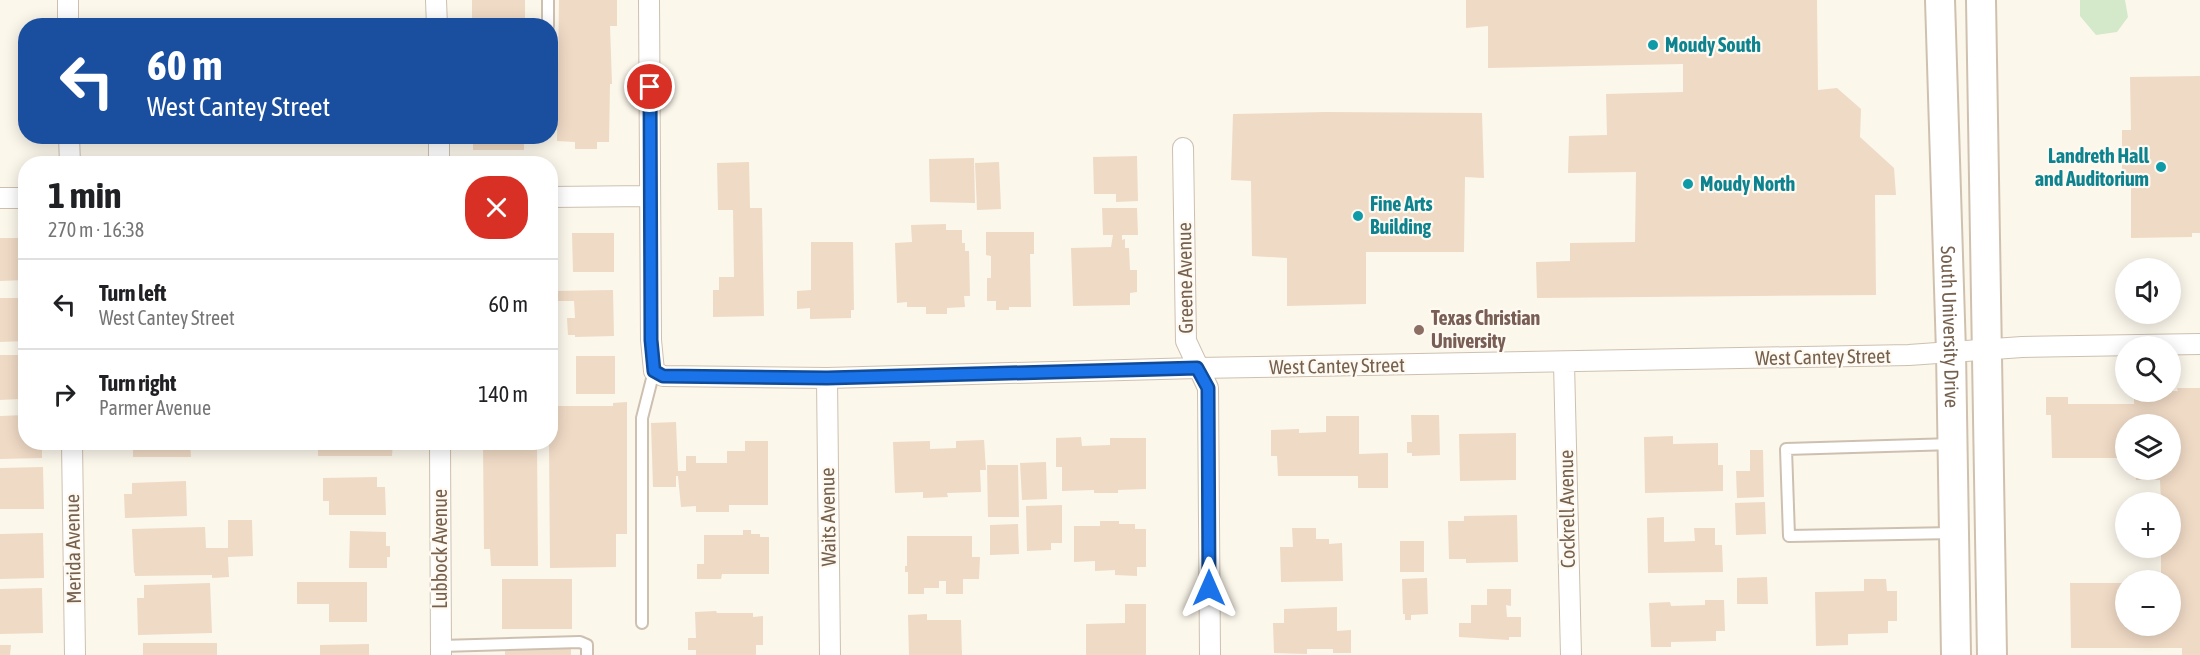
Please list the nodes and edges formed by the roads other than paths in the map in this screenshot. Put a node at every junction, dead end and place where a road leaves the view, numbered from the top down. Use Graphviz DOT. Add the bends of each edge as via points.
graph roads {
  1 [pos="68,0"];
  2 [pos="436,0"];
  3 [pos="548,0"];
  4 [pos="649,0"];
  5 [pos="1940,0"];
  6 [pos="1981,0"];
  7 [pos="68,18"];
  8 [pos="437,18"];
  9 [pos="548,18"];
  10 [pos="1183,148"];
  11 [pos="650,196"];
  12 [pos="558,197"];
  13 [pos="0,198"];
  14 [pos="18,198"];
  15 [pos="2200,344"];
  16 [pos="1987,349"];
  17 [pos="1952,352"];
  18 [pos="1564,363"];
  19 [pos="1197,368"];
  20 [pos="654,371"];
  21 [pos="827,378"];
  22 [pos="1953,444"];
  23 [pos="72,450"];
  24 [pos="440,450"];
  25 [pos="1954,533"];
  26 [pos="642,623"];
  27 [pos="441,650"];
  28 [pos="75,655"];
  29 [pos="587,655"];
  30 [pos="830,655"];
  31 [pos="1210,655"];
  32 [pos="1571,655"];
  33 [pos="1956,655"];
  34 [pos="1992,655"];
  1 -- 7 [label="street"];
  2 -- 8 [label="street"];
  3 -- 9 [label="lane"];
  4 -- 11 [label="street"];
  5 -- 17 [label="main road, South University Drive"];
  6 -- 16 [label="main road, South University Drive"];
  10 -- 19 [label="street, Greene Avenue" via="1186,341"];
  11 -- 12 [label="street"];
  11 -- 20 [label="street"];
  13 -- 14 [label="street"];
  15 -- 16 [label="street, West Cantey Street"];
  16 -- 17 [label="street, West Cantey Street"];
  16 -- 34 [label="main road, South University Drive"];
  17 -- 18 [label="street, West Cantey Street"];
  17 -- 22 [label="main road, South University Drive"];
  18 -- 19 [label="street, West Cantey Street"];
  18 -- 32 [label="street, Cockrell Avenue"];
  19 -- 21 [label="street, West Cantey Street"];
  19 -- 31 [label="street, Greene Avenue" via="1208,388"];
  20 -- 21 [label="street, West Cantey Street" via="663,376"];
  20 -- 26 [label="lane" via="642,417"];
  21 -- 30 [label="street, Waits Avenue"];
  22 -- 25 [label="main road, South University Drive"];
  22 -- 25 [label="lane" via="1786,448 1789,536"];
  23 -- 28 [label="street, Merida Avenue"];
  24 -- 27 [label="street, Lubbock Avenue"];
  25 -- 33 [label="main road, South University Drive"];
  27 -- 29 [label="lane" via="580,642 587,645"];
}
